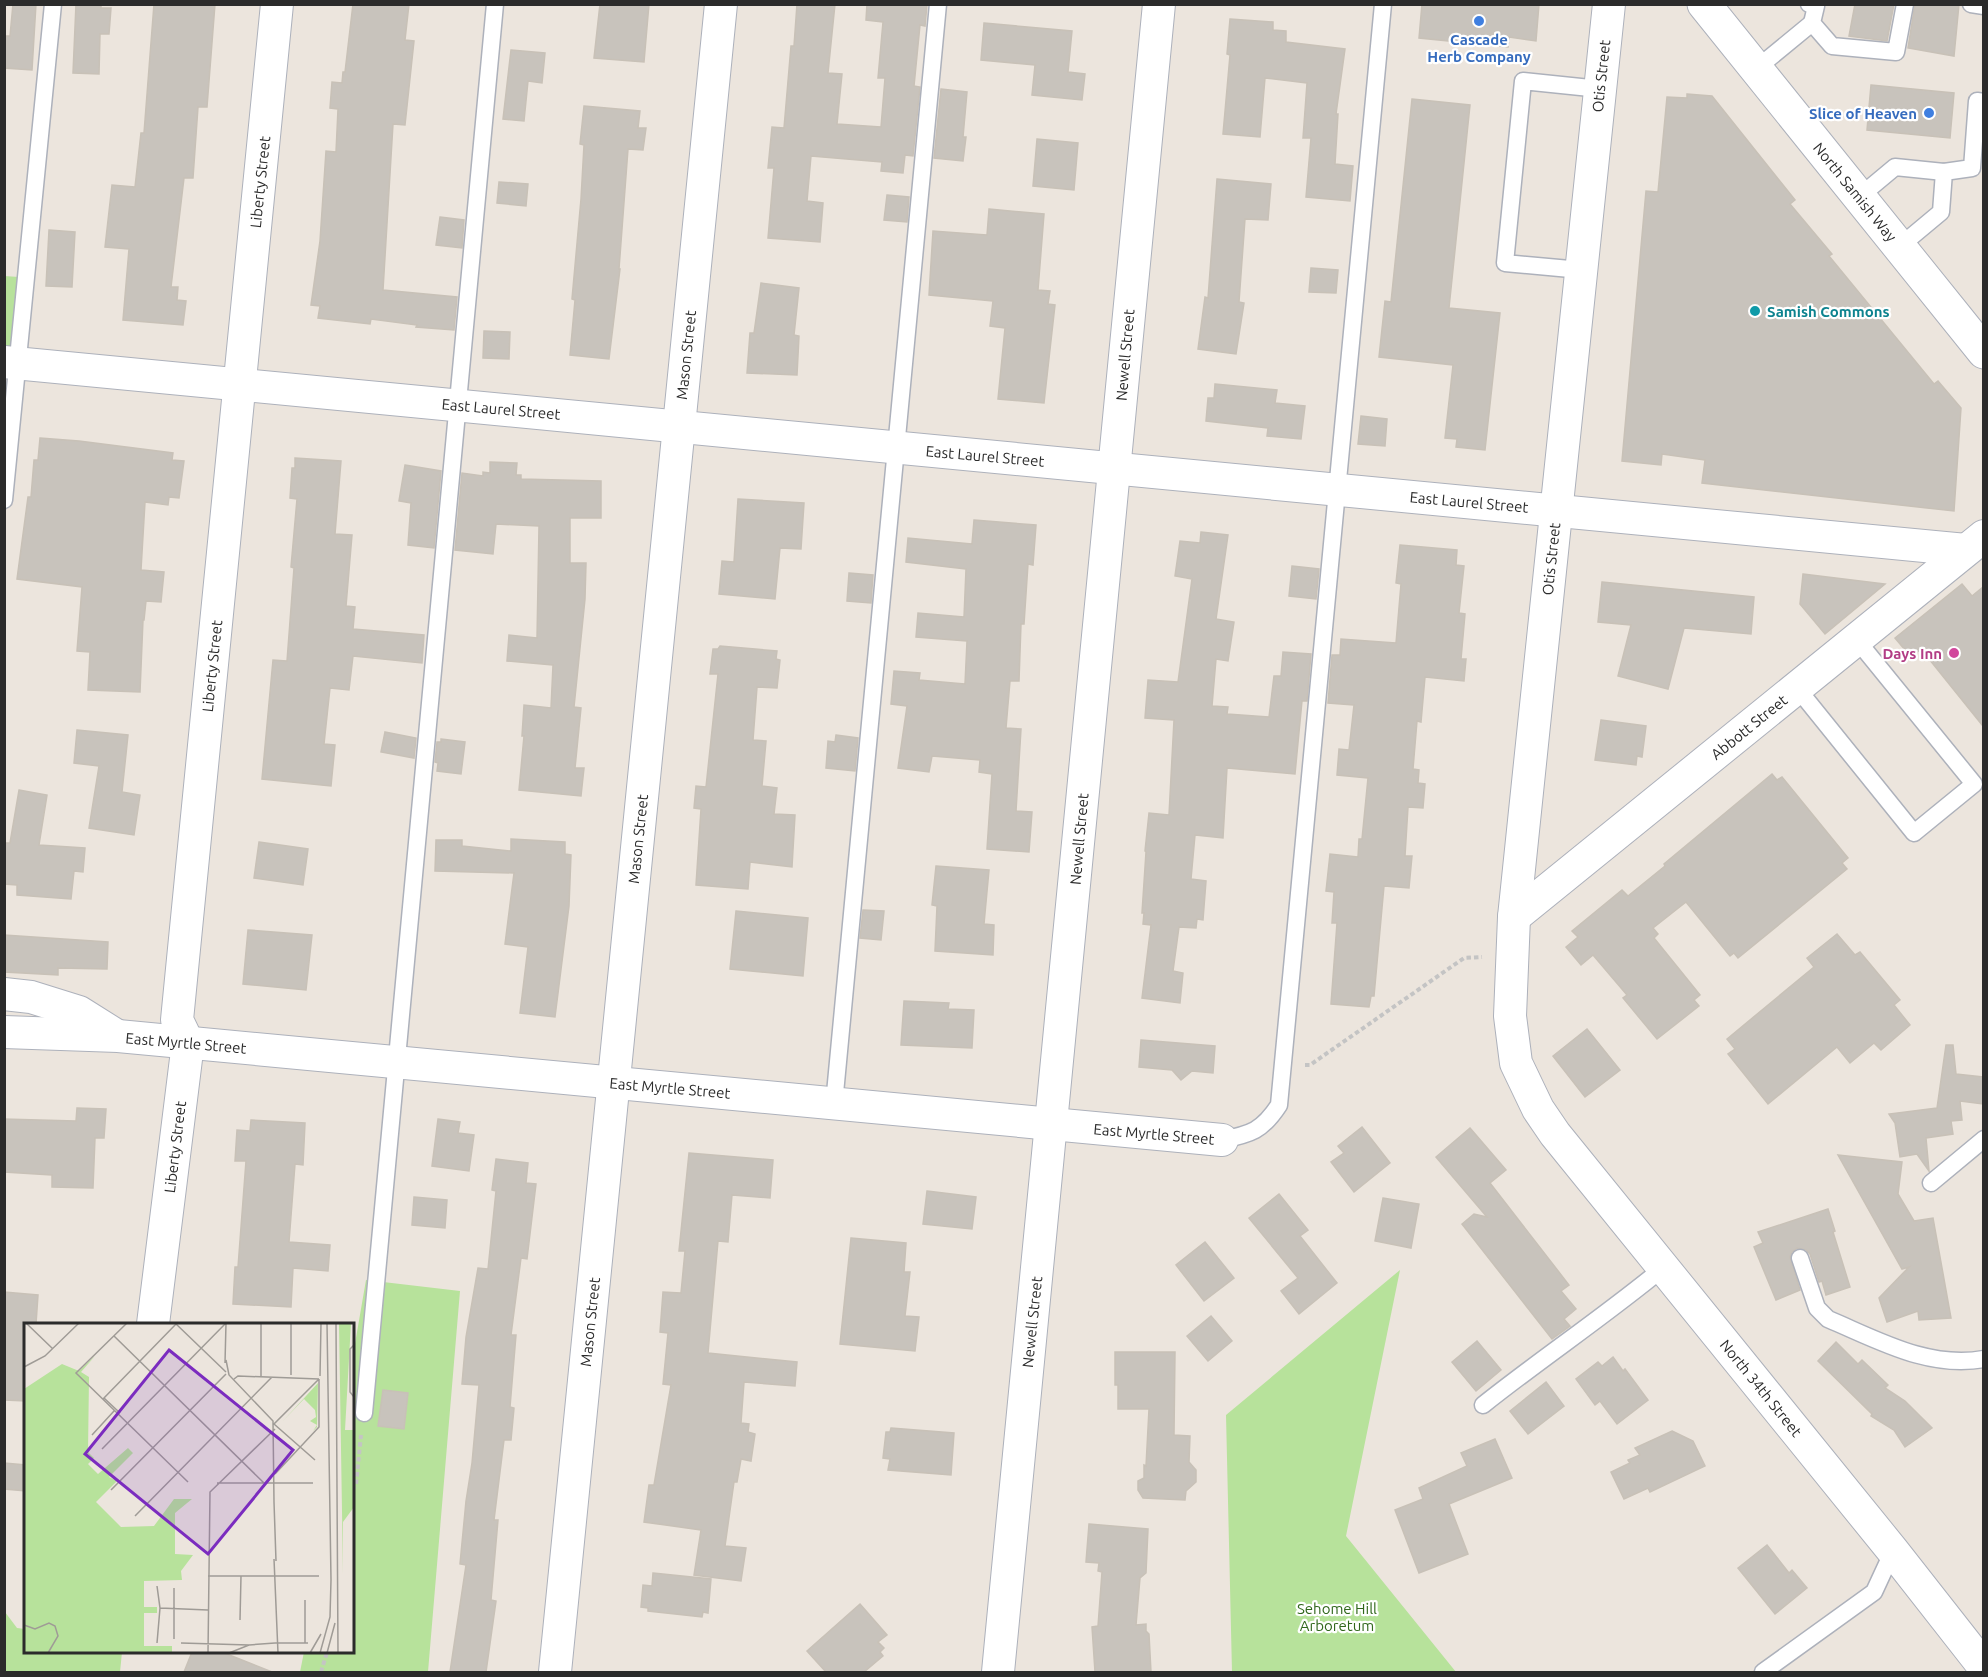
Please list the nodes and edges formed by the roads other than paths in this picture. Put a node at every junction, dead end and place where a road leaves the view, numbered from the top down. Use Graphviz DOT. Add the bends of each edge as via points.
graph roads {
  1 [pos="53,4"];
  2 [pos="277,4"];
  3 [pos="495,4"];
  4 [pos="721,4"];
  5 [pos="938,4"];
  6 [pos="1159,4"];
  7 [pos="1383,4"];
  8 [pos="1704,4"];
  9 [pos="1809,4"];
  10 [pos="1905,4"];
  11 [pos="1971,4"];
  12 [pos="1607,5"];
  13 [pos="1983,6"];
  14 [pos="1812,23"];
  15 [pos="1756,69"];
  16 [pos="1600,89"];
  17 [pos="1983,102"];
  18 [pos="1944,172"];
  19 [pos="1858,197"];
  20 [pos="1899,247"];
  21 [pos="1581,270"];
  22 [pos="1983,352"];
  23 [pos="11,362"];
  24 [pos="240,384"];
  25 [pos="458,405"];
  26 [pos="679,426"];
  27 [pos="896,447"];
  28 [pos="1114,468"];
  29 [pos="1337,489"];
  30 [pos="4,500"];
  31 [pos="1556,510"];
  32 [pos="1975,543"];
  33 [pos="1856,639"];
  34 [pos="1797,688"];
  35 [pos="1514,917"];
  36 [pos="4,994"];
  37 [pos="4,1032"];
  38 [pos="118,1036"];
  39 [pos="188,1043"];
  40 [pos="396,1063"];
  41 [pos="614,1083"];
  42 [pos="834,1104"];
  43 [pos="1538,1109"];
  44 [pos="1051,1125"];
  45 [pos="1983,1139"];
  46 [pos="1222,1140"];
  47 [pos="1931,1183"];
  48 [pos="1800,1258"];
  49 [pos="1663,1268"];
  50 [pos="153,1323"];
  51 [pos="1983,1359"];
  52 [pos="1483,1405"];
  53 [pos="364,1413"];
  54 [pos="1893,1551"];
  55 [pos="1983,1670"];
  56 [pos="555,1672"];
  57 [pos="998,1672"];
  58 [pos="1763,1672"];
  1 -- 23 [label="lane"];
  2 -- 24 [label="street, Liberty Street"];
  3 -- 25 [label="lane"];
  4 -- 26 [label="street, Mason Street"];
  5 -- 27 [label="lane"];
  6 -- 28 [label="street, Newell Street"];
  7 -- 29 [label="lane"];
  8 -- 15 [label="main road, North Samish Way"];
  9 -- 14 [label="lane" via="1816,6"];
  10 -- 14 [label="lane" via="1896,52 1832,46"];
  11 -- 13 [label="lane"];
  12 -- 16 [label="street, Otis Street"];
  14 -- 15 [label="lane"];
  15 -- 19 [label="main road, North Samish Way"];
  16 -- 21 [label="street, Otis Street"];
  16 -- 21 [label="lane" via="1523,81 1505,263"];
  17 -- 18 [label="lane" via="1977,101 1972,168"];
  18 -- 19 [label="lane" via="1894,167"];
  18 -- 20 [label="lane" via="1941,212"];
  19 -- 20 [label="main road, North Samish Way"];
  20 -- 22 [label="main road, North Samish Way"];
  21 -- 31 [label="street, Otis Street"];
  23 -- 24 [label="street, East Laurel Street"];
  23 -- 30 [label="lane"];
  24 -- 25 [label="street, East Laurel Street"];
  24 -- 39 [label="street, Liberty Street" via="177,1020"];
  25 -- 26 [label="street, East Laurel Street"];
  25 -- 40 [label="lane"];
  26 -- 27 [label="street, East Laurel Street"];
  26 -- 41 [label="street, Mason Street"];
  27 -- 28 [label="street, East Laurel Street"];
  27 -- 42 [label="lane"];
  28 -- 29 [label="street, East Laurel Street"];
  28 -- 44 [label="street, Newell Street"];
  29 -- 31 [label="street, East Laurel Street"];
  29 -- 46 [label="lane" via="1279,1105 1268,1121 1248,1135"];
  31 -- 32 [label="street, East Laurel Street"];
  31 -- 35 [label="street, Otis Street"];
  32 -- 33 [label="street, Abbott Street"];
  33 -- 34 [label="street, Abbott Street"];
  33 -- 34 [label="lane" via="1974,784 1914,833"];
  34 -- 35 [label="street, Abbott Street"];
  35 -- 43 [label="street, Otis Street" via="1510,1016 1516,1063"];
  36 -- 38 [label="street, East Myrtle Street" via="31,997 79,1012"];
  37 -- 38 [label="street, East Myrtle Street"];
  38 -- 39 [label="street, East Myrtle Street"];
  39 -- 40 [label="street, East Myrtle Street"];
  39 -- 50 [label="street, Liberty Street"];
  40 -- 41 [label="street, East Myrtle Street"];
  40 -- 53 [label="lane"];
  41 -- 42 [label="street, East Myrtle Street"];
  41 -- 56 [label="street, Mason Street"];
  42 -- 44 [label="street, East Myrtle Street"];
  43 -- 49 [label="street, North 34th Street"];
  44 -- 46 [label="street, East Myrtle Street"];
  44 -- 57 [label="street, Newell Street"];
  45 -- 47 [label="lane"];
  48 -- 51 [label="lane" via="1817,1308 1828,1319 1916,1356 1963,1363"];
  49 -- 52 [label="lane"];
  49 -- 54 [label="street, North 34th Street"];
  54 -- 55 [label="street, North 34th Street"];
  54 -- 58 [label="lane" via="1874,1592"];
}
